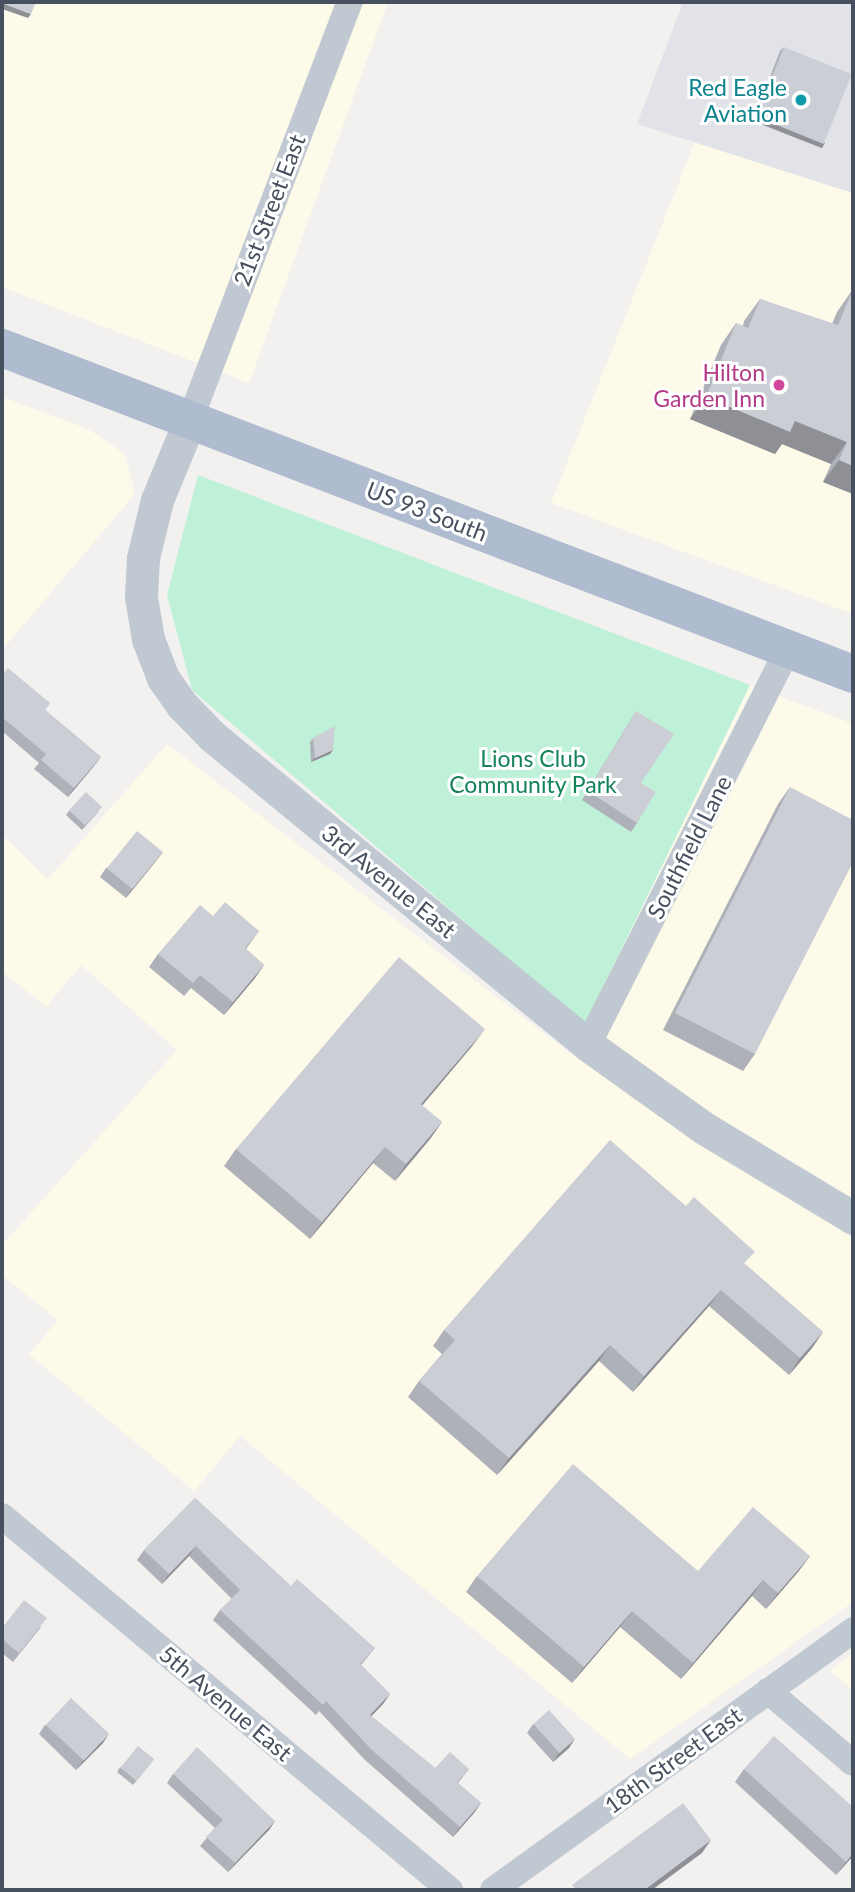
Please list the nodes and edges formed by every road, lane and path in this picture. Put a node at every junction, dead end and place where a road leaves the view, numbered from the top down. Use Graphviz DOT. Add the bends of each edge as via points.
graph roads {
  1 [pos="350,2"];
  2 [pos="2,348"];
  3 [pos="190,420"];
  4 [pos="788,649"];
  5 [pos="853,674"];
  6 [pos="588,1045"];
  7 [pos="853,1218"];
  8 [pos="2,1516"];
  9 [pos="853,1630"];
  10 [pos="768,1690"];
  11 [pos="853,1763"];
  12 [pos="450,1890"];
  13 [pos="493,1890"];
  1 -- 3 [label="street, 21st Street East"];
  2 -- 3 [label="main road, US 93 South"];
  3 -- 4 [label="main road, US 93 South"];
  3 -- 6 [label="street, 3rd Avenue East" via="157,500 143,558 141,597 148,639 163,678 212,736"];
  4 -- 5 [label="main road, US 93 South"];
  4 -- 6 [label="street, Southfield Lane"];
  6 -- 7 [label="street, 3rd Avenue East" via="705,1128"];
  8 -- 12 [label="street, 5th Avenue East"];
  9 -- 10 [label="street, 18th Street East"];
  10 -- 11 [label="street"];
  10 -- 13 [label="street, 18th Street East"];
}
